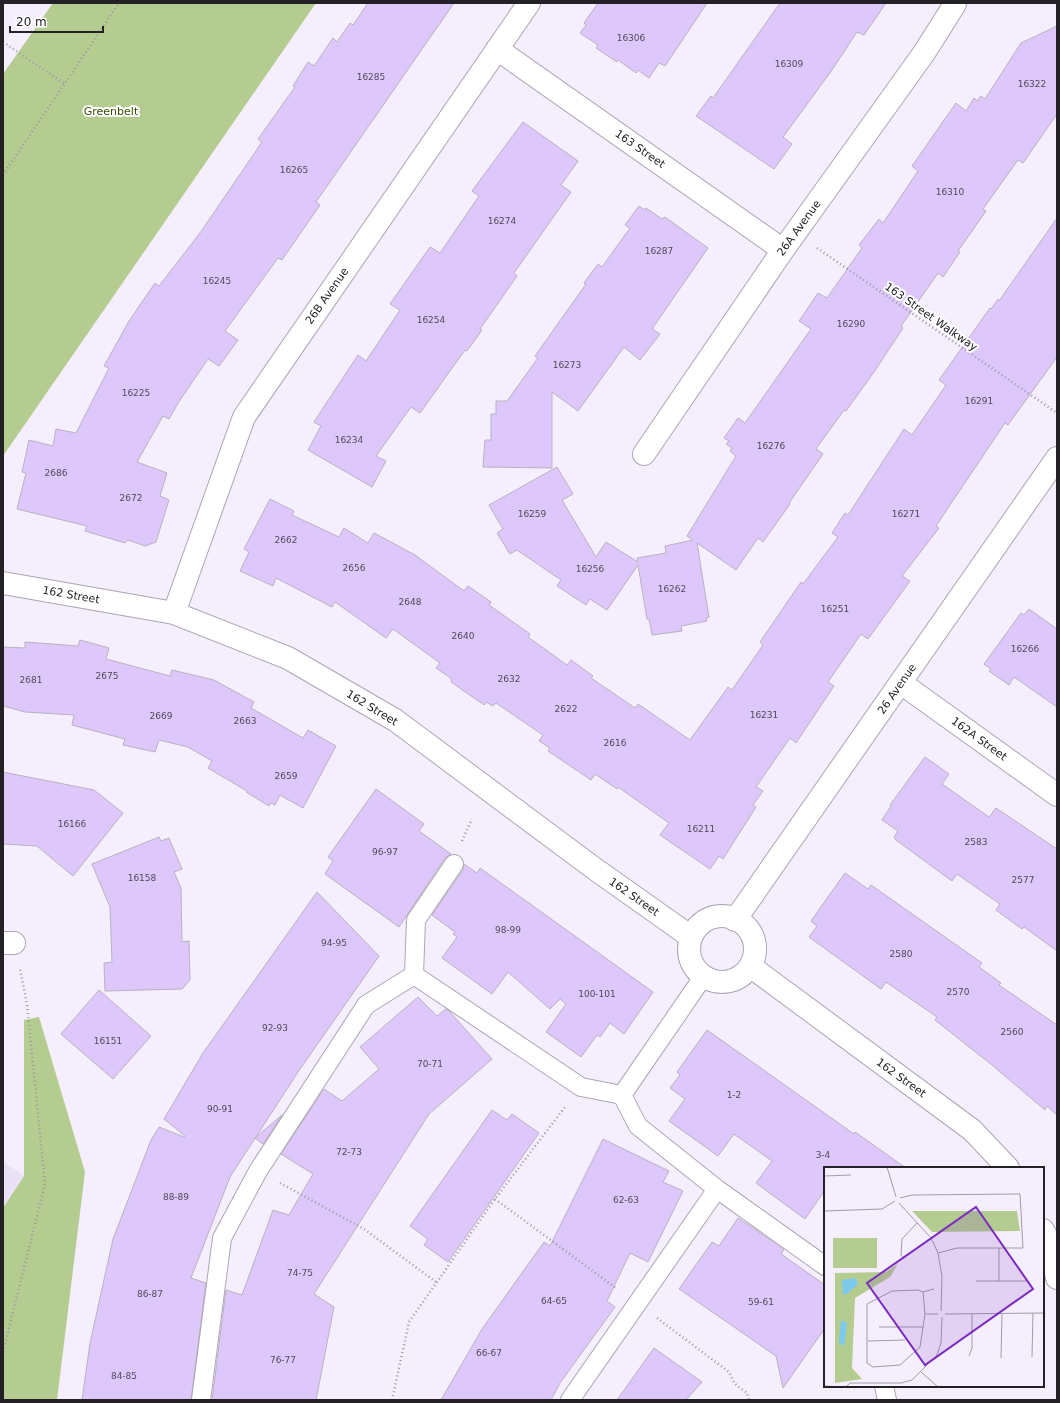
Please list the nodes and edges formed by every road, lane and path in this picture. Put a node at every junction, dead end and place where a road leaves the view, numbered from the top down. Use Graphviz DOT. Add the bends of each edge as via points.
graph roads {
  1 [pos="119,3"];
  2 [pos="529,3"];
  3 [pos="955,4"];
  4 [pos="3,42"];
  5 [pos="497,49"];
  6 [pos="64,84"];
  7 [pos="3,175"];
  8 [pos="790,241"];
  9 [pos="1057,413"];
  10 [pos="644,454"];
  11 [pos="1057,458"];
  12 [pos="3,583"];
  13 [pos="174,613"];
  14 [pos="901,683"];
  15 [pos="1057,795"];
  16 [pos="454,864"];
  17 [pos="736,920"];
  18 [pos="691,937"];
  19 [pos="9,943"];
  20 [pos="750,966"];
  21 [pos="414,975"];
  22 [pos="704,977"];
  23 [pos="581,1087"];
  24 [pos="622,1095"];
  25 [pos="1007,1167"];
  26 [pos="258,1171"];
  27 [pos="717,1189"];
  28 [pos="1044,1232"];
  29 [pos="824,1265"];
  30 [pos="1057,1278"];
  31 [pos="436,1282"];
  32 [pos="3,1352"];
  33 [pos="884,1387"];
  34 [pos="201,1400"];
  35 [pos="392,1400"];
  36 [pos="570,1400"];
  37 [pos="887,1400"];
  1 -- 6 [label="path"];
  2 -- 5 [label="street, 26B Avenue"];
  3 -- 8 [label="street, 26A Avenue" via="924,53"];
  4 -- 6 [label="path"];
  5 -- 8 [label="street, 163 Street"];
  5 -- 13 [label="street, 26B Avenue" via="244,417"];
  6 -- 7 [label="path"];
  8 -- 9 [label="path, 163 Street Walkway"];
  8 -- 10 [label="street, 26A Avenue"];
  11 -- 14 [label="street, 26 Avenue"];
  12 -- 13 [label="street, 162 Street"];
  13 -- 18 [label="street, 162 Street" via="288,658 395,720 594,869"];
  14 -- 15 [label="street, 162A Street"];
  14 -- 17 [label="street, 26 Avenue"];
  16 -- 21 [label="lane" via="416,920"];
  17 -- 18 [label="street" via="715,917 705,921"];
  17 -- 20 [label="street" via="745,926 751,935 754,956"];
  18 -- 22 [label="street" via="690,959 695,969"];
  19 -- 32 [label="path" via="26,1004 45,1184"];
  20 -- 22 [label="street" via="734,980 713,981"];
  20 -- 25 [label="street, 162 Street" via="972,1130"];
  21 -- 23 [label="lane"];
  21 -- 26 [label="lane" via="366,1005"];
  22 -- 24 [label="lane"];
  23 -- 24 [label="lane"];
  23 -- 31 [label="path" via="495,1199"];
  24 -- 27 [label="lane" via="638,1126"];
  26 -- 31 [label="path" via="364,1229"];
  26 -- 34 [label="lane" via="222,1238"];
  27 -- 29 [label="lane"];
  27 -- 36 [label="lane"];
  28 -- 30 [label="street" via="1049,1241"];
  31 -- 35 [label="path" via="409,1322"];
  33 -- 37 [label="lane"];
}
